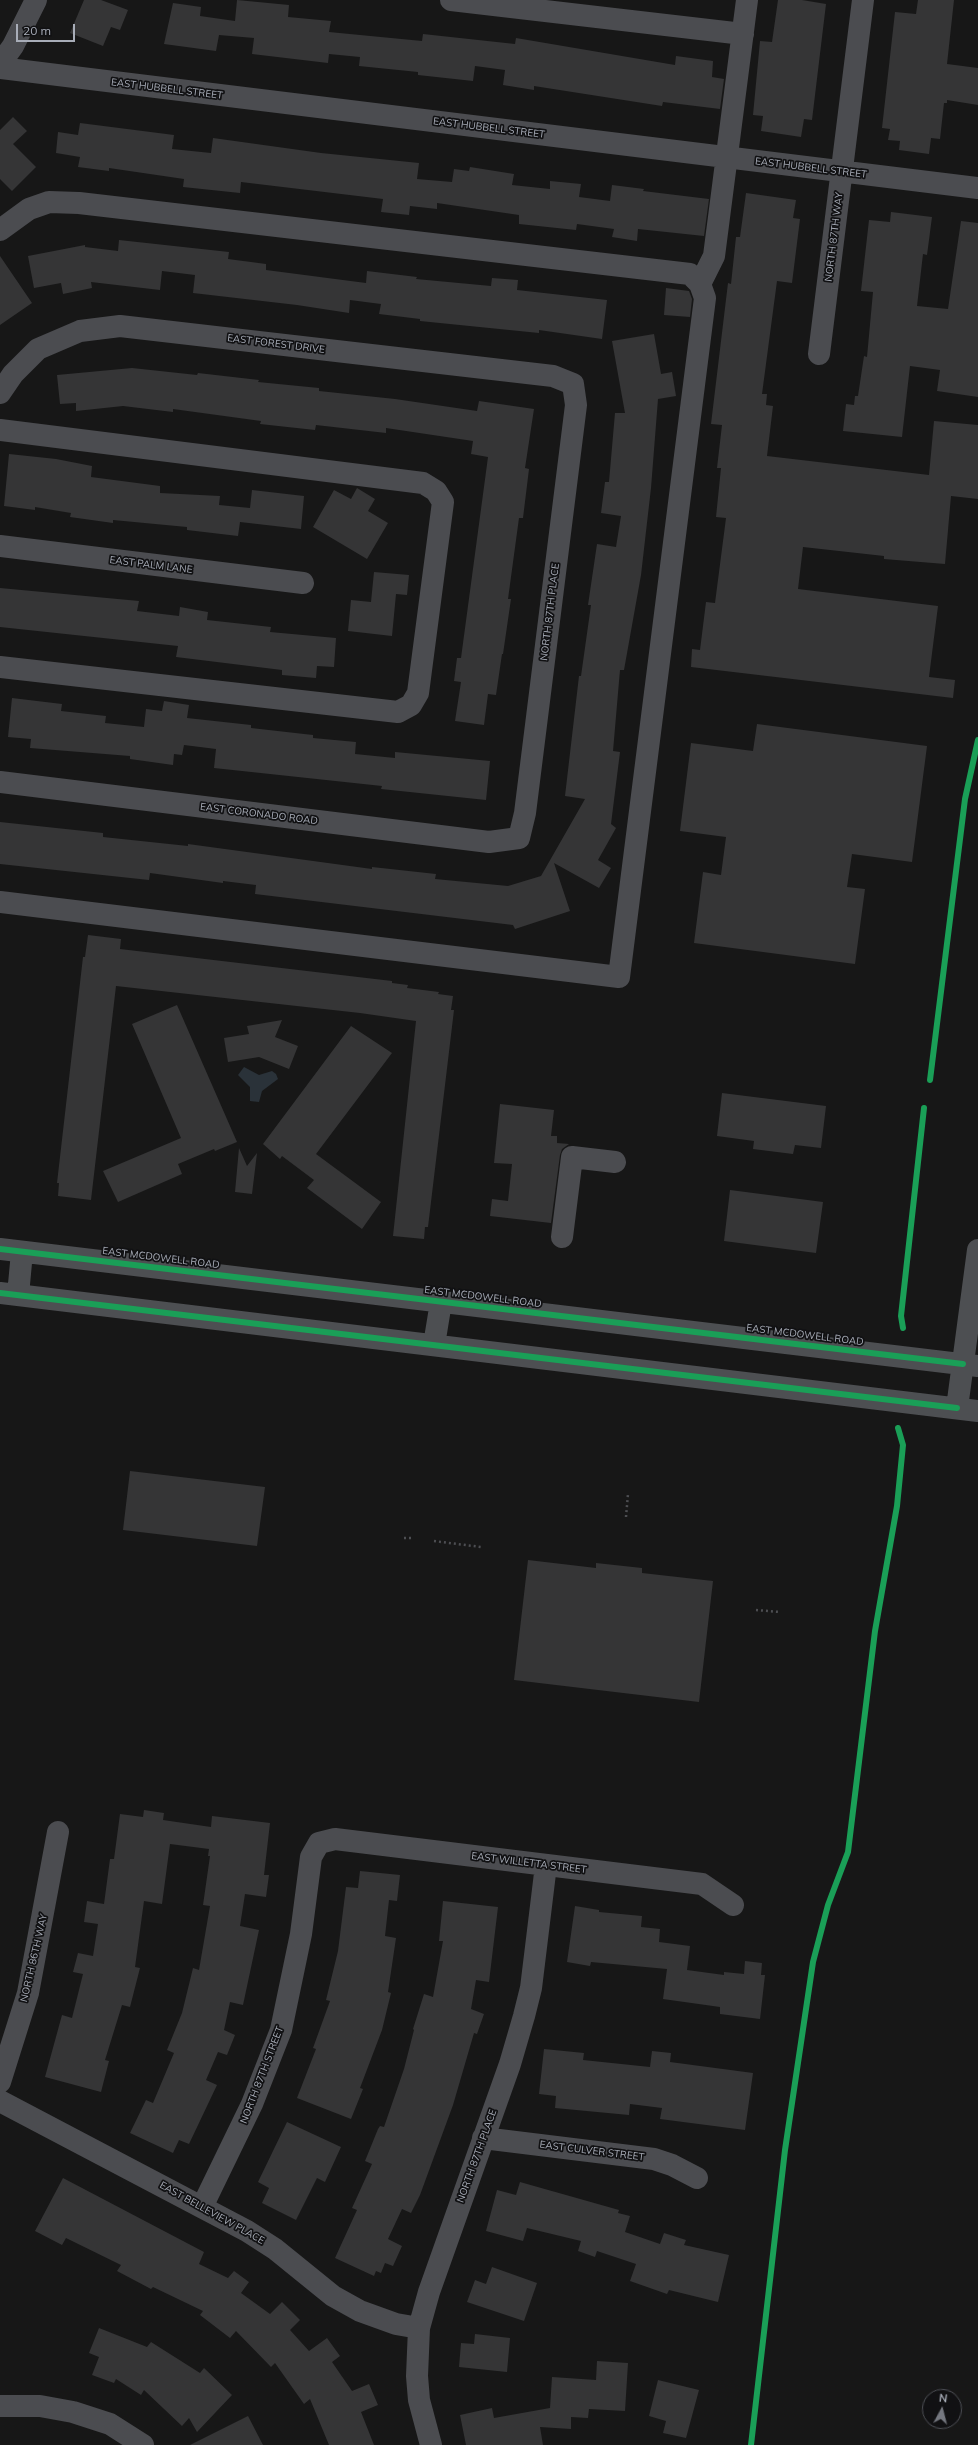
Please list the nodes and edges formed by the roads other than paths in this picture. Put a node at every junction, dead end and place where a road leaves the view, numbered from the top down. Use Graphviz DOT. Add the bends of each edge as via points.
graph roads {
  1 [pos="36,0"];
  2 [pos="450,0"];
  3 [pos="747,0"];
  4 [pos="863,0"];
  5 [pos="743,34"];
  6 [pos="0,64"];
  7 [pos="0,68"];
  8 [pos="728,158"];
  9 [pos="842,172"];
  10 [pos="978,188"];
  11 [pos="0,230"];
  12 [pos="700,284"];
  13 [pos="819,354"];
  14 [pos="573,384"];
  15 [pos="0,393"];
  16 [pos="0,430"];
  17 [pos="0,546"];
  18 [pos="302,583"];
  19 [pos="0,666"];
  20 [pos="0,782"];
  21 [pos="518,838"];
  22 [pos="0,902"];
  23 [pos="615,1162"];
  24 [pos="562,1237"];
  25 [pos="0,1249"];
  26 [pos="978,1250"];
  27 [pos="22,1252"];
  28 [pos="9,1294"];
  29 [pos="440,1302"];
  30 [pos="434,1345"];
  31 [pos="971,1365"];
  32 [pos="968,1410"];
  33 [pos="58,1832"];
  34 [pos="319,1843"];
  35 [pos="546,1865"];
  36 [pos="733,1905"];
  37 [pos="0,2082"];
  38 [pos="0,2101"];
  39 [pos="483,2138"];
  40 [pos="697,2178"];
  41 [pos="202,2207"];
  42 [pos="419,2328"];
  43 [pos="0,2406"];
  44 [pos="143,2445"];
  45 [pos="431,2445"];
  1 -- 6 [label="street" via="13,46"];
  2 -- 5 [label="street"];
  3 -- 5 [label="street"];
  4 -- 9 [label="street, NORTH 87TH WAY"];
  5 -- 8 [label="street"];
  7 -- 8 [label="street, EAST HUBBELL STREET"];
  8 -- 9 [label="street, EAST HUBBELL STREET"];
  8 -- 12 [label="street" via="714,256"];
  9 -- 10 [label="street, EAST HUBBELL STREET"];
  9 -- 13 [label="street, NORTH 87TH WAY"];
  11 -- 12 [label="street" via="29,209 49,202 79,203 690,274"];
  12 -- 22 [label="street" via="705,298 619,977"];
  14 -- 15 [label="street, EAST FOREST DRIVE" via="553,376 120,326 80,331 38,349 13,374"];
  14 -- 21 [label="street, NORTH 87TH PLACE" via="576,405 525,813"];
  16 -- 19 [label="street" via="423,483 436,491 443,502 418,693 411,705 398,712"];
  17 -- 18 [label="street, EAST PALM LANE"];
  20 -- 21 [label="street, EAST CORONADO ROAD" via="489,842"];
  23 -- 24 [label="street" via="572,1157"];
  25 -- 27 [label="main road, EAST MCDOWELL ROAD"];
  26 -- 31 [label="main road"];
  27 -- 28 [label="main road"];
  27 -- 29 [label="main road, EAST MCDOWELL ROAD"];
  28 -- 30 [label="main road"];
  29 -- 30 [label="main road"];
  29 -- 31 [label="main road, EAST MCDOWELL ROAD"];
  30 -- 32 [label="main road"];
  31 -- 32 [label="main road"];
  33 -- 37 [label="street, NORTH 86TH WAY" via="28,1993"];
  34 -- 35 [label="street, EAST WILLETTA STREET" via="335,1838"];
  34 -- 41 [label="street, NORTH 87TH STREET" via="311,1857 301,1934 281,2030 252,2104"];
  35 -- 36 [label="street, EAST WILLETTA STREET" via="702,1884"];
  35 -- 39 [label="street, NORTH 87TH PLACE" via="531,1988 510,2064"];
  38 -- 41 [label="street, EAST BELLEVIEW PLACE"];
  39 -- 40 [label="street, EAST CULVER STREET" via="654,2159"];
  39 -- 42 [label="street, NORTH 87TH PLACE" via="429,2292"];
  41 -- 42 [label="street, EAST BELLEVIEW PLACE" via="275,2249 334,2296 360,2311 396,2324"];
  42 -- 45 [label="street, NORTH 87TH PLACE" via="418,2384"];
  43 -- 44 [label="street" via="40,2406 73,2412 110,2424"];
}
